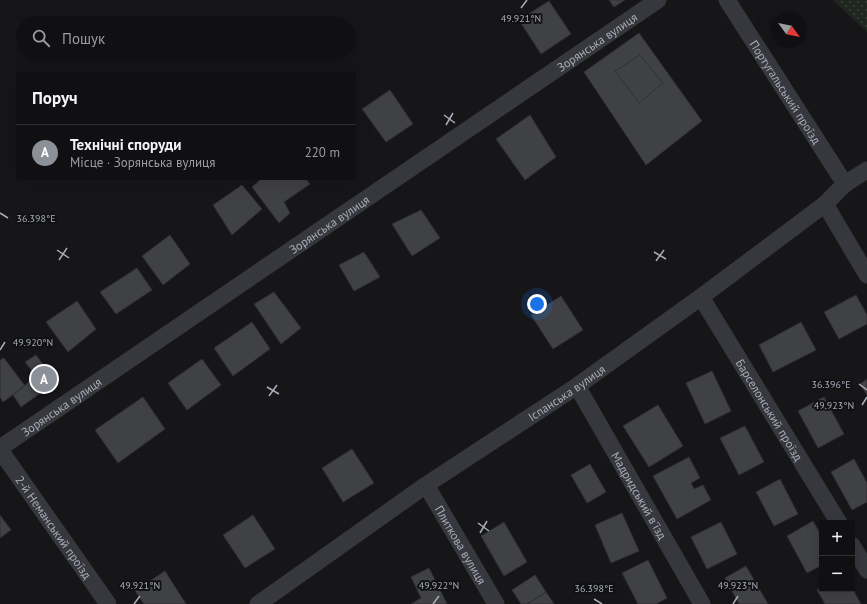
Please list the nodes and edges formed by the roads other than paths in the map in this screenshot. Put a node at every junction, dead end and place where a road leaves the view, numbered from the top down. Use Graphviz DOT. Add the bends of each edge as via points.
graph roads {
  1 [pos="658,0"];
  2 [pos="727,0"];
  3 [pos="867,170"];
  4 [pos="845,184"];
  5 [pos="825,204"];
  6 [pos="867,275"];
  7 [pos="701,297"];
  8 [pos="577,386"];
  9 [pos="0,449"];
  10 [pos="426,485"];
  11 [pos="837,520"];
  12 [pos="855,550"];
  13 [pos="867,570"];
  14 [pos="282,597"];
  15 [pos="108,604"];
  16 [pos="258,604"];
  17 [pos="496,604"];
  18 [pos="702,604"];
  1 -- 9 [label="street, Зорянська вулиця"];
  2 -- 4 [label="street, Португальський проїзд"];
  3 -- 4 [label="street, Іспанська вулиця"];
  4 -- 5 [label="street, Іспанська вулиця"];
  5 -- 6 [label="street"];
  5 -- 7 [label="street, Іспанська вулиця"];
  7 -- 8 [label="street, Іспанська вулиця"];
  7 -- 11 [label="street, Барселонський проїзд"];
  8 -- 10 [label="street, Іспанська вулиця"];
  8 -- 18 [label="street, Мадридський в'їзд"];
  9 -- 15 [label="street, 2-й Неманський проїзд"];
  10 -- 14 [label="street, Іспанська вулиця"];
  10 -- 17 [label="street, Плиткова вулиця"];
  12 -- 13 [label="street"];
  14 -- 16 [label="street, Іспанська вулиця"];
}
